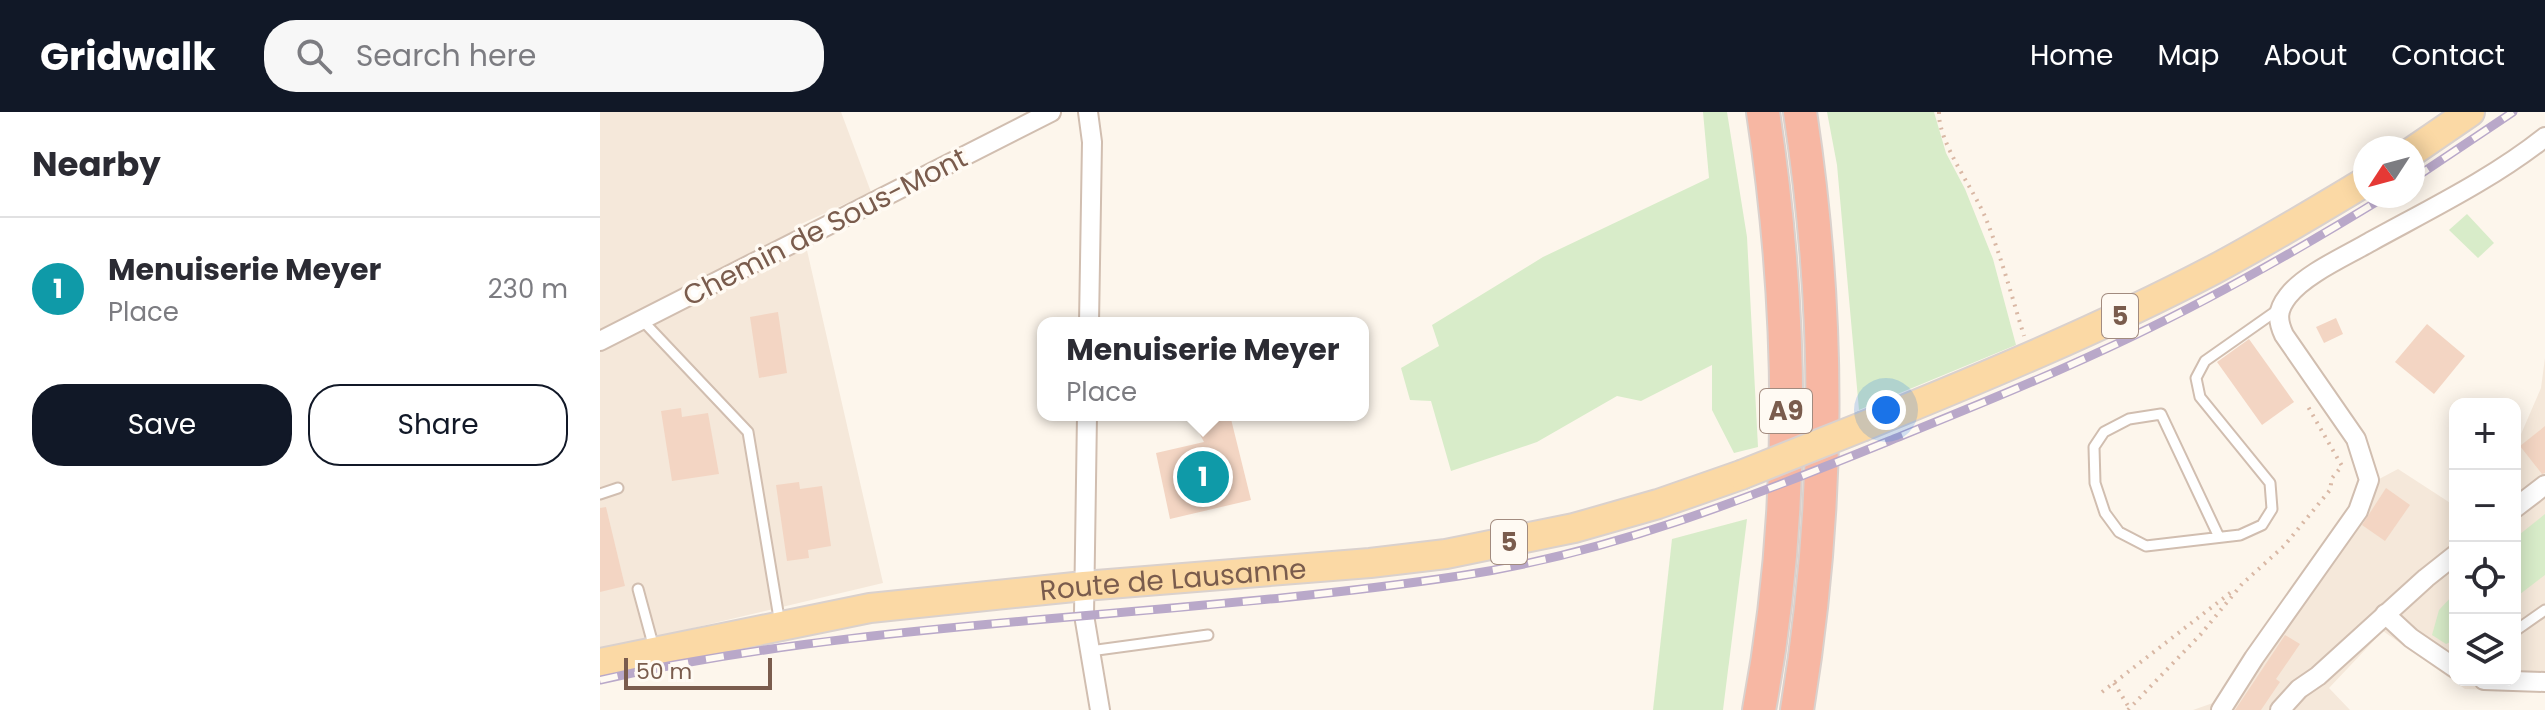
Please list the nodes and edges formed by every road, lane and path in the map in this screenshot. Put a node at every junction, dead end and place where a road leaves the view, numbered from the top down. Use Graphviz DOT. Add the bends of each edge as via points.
graph roads {
  1 [pos="1051,112"];
  2 [pos="1088,112"];
  3 [pos="1763,112"];
  4 [pos="1800,112"];
  5 [pos="1939,112"];
  6 [pos="2470,112"];
  7 [pos="2545,137"];
  8 [pos="2425,143"];
  9 [pos="2353,189"];
  10 [pos="2279,309"];
  11 [pos="1089,317"];
  12 [pos="642,320"];
  13 [pos="600,341"];
  14 [pos="2030,358"];
  15 [pos="1087,421"];
  16 [pos="2545,485"];
  17 [pos="618,488"];
  18 [pos="600,494"];
  19 [pos="2521,503"];
  20 [pos="2219,537"];
  21 [pos="2449,560"];
  22 [pos="2242,584"];
  23 [pos="1084,586"];
  24 [pos="638,589"];
  25 [pos="2545,610"];
  26 [pos="2385,614"];
  27 [pos="2521,627"];
  28 [pos="781,628"];
  29 [pos="1208,635"];
  30 [pos="655,651"];
  31 [pos="1090,651"];
  32 [pos="600,663"];
  33 [pos="2449,664"];
  34 [pos="2521,682"];
  35 [pos="2545,682"];
  36 [pos="2114,683"];
  37 [pos="2102,692"];
  38 [pos="2130,709"];
  39 [pos="1100,710"];
  40 [pos="1759,710"];
  41 [pos="1797,710"];
  42 [pos="2221,710"];
  43 [pos="2280,710"];
  1 -- 12 [label="street, Chemin de Sous-Mont"];
  2 -- 11 [label="street"];
  3 -- 40 [label="highway, A9" via="1779,240 1787,375 1781,541"];
  4 -- 41 [label="highway, A9" via="1818,250 1824,374 1814,595"];
  5 -- 14 [label="path" via="1985,218"];
  6 -- 8 [label="main road"];
  7 -- 10 [label="street" via="2512,162 2321,270 2290,293"];
  9 -- 14 [label="main road, 5" via="2212,270"];
  10 -- 20 [label="lane" via="2205,361 2196,378 2200,397 2270,483 2272,509 2262,525"];
  10 -- 42 [label="street" via="2284,335 2356,439 2369,480 2358,511"];
  12 -- 13 [label="street, Chemin de Sous-Mont"];
  12 -- 28 [label="lane" via="748,432"];
  14 -- 23 [label="main road, Route de Lausanne / 5, bridge" via="1741,475 1574,528 1370,563"];
  15 -- 23 [label="street"];
  16 -- 19 [label="street"];
  17 -- 18 [label="lane"];
  20 -- 20 [label="lane" via="2146,546 2119,532 2105,513 2095,483 2094,447 2104,432 2129,419 2161,414"];
  21 -- 26 [label="street"];
  22 -- 36 [label="path"];
  23 -- 28 [label="main road, Route de Lausanne / 5" via="870,608"];
  23 -- 31 [label="street"];
  24 -- 30 [label="lane"];
  25 -- 27 [label="lane"];
  26 -- 33 [label="street"];
  26 -- 43 [label="street"];
  28 -- 30 [label="main road, Route de Lausanne / 5"];
  29 -- 31 [label="lane"];
  30 -- 32 [label="main road, Route de Lausanne / 5"];
  31 -- 39 [label="street"];
  34 -- 35 [label="street"];
  36 -- 37 [label="path"];
  36 -- 38 [label="path"];
}
